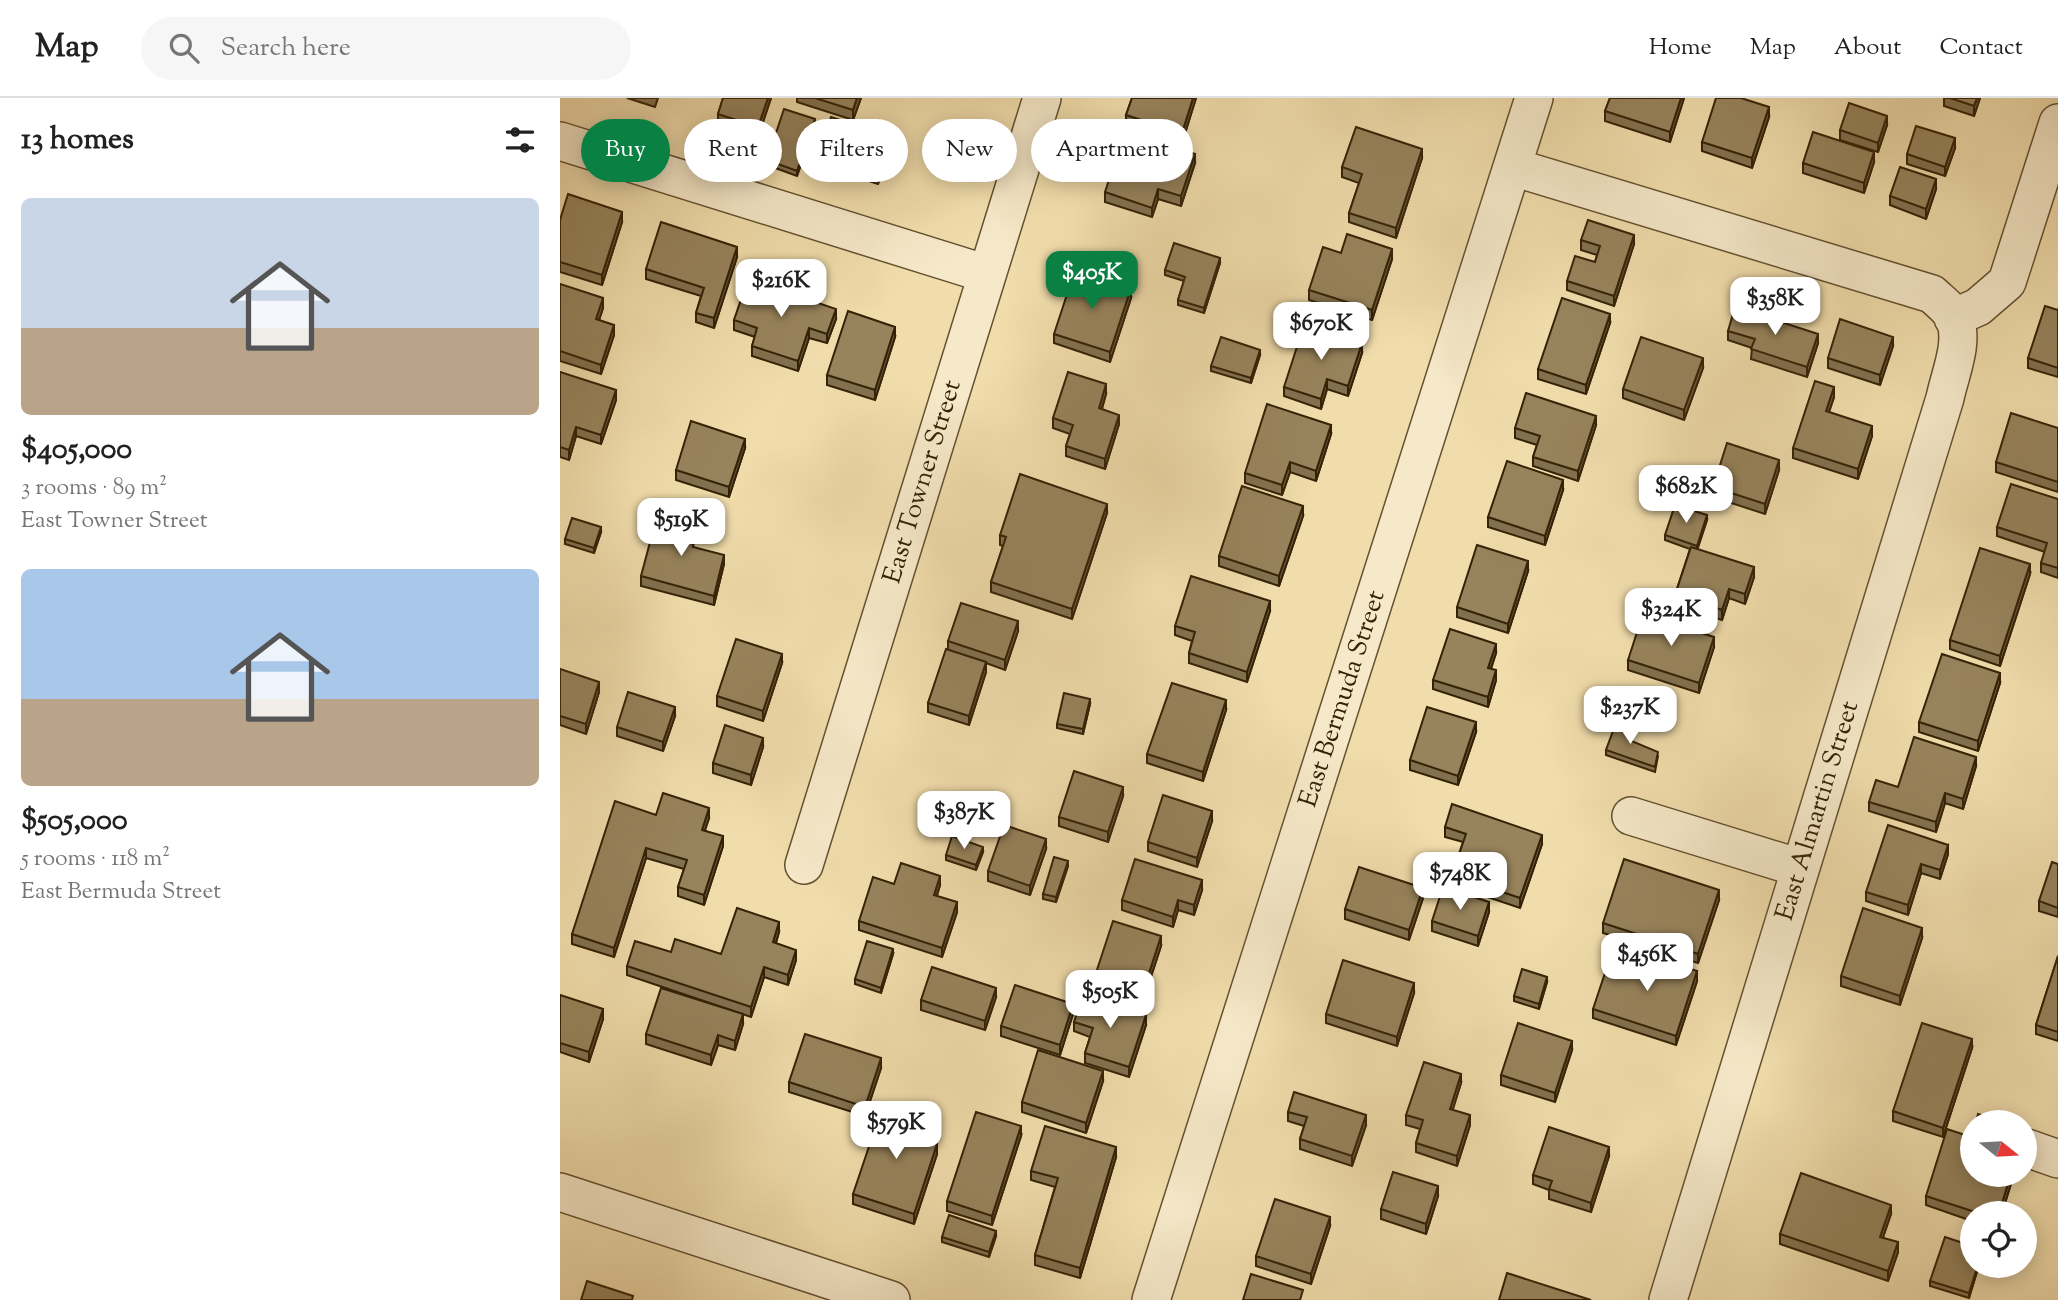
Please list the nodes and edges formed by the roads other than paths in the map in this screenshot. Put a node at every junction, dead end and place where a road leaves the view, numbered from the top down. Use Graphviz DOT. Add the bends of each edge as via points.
graph roads {
  1 [pos="1042,98"];
  2 [pos="1534,98"];
  3 [pos="2058,124"];
  4 [pos="560,141"];
  5 [pos="1513,167"];
  6 [pos="987,274"];
  7 [pos="1962,315"];
  8 [pos="1631,816"];
  9 [pos="804,865"];
  10 [pos="1800,868"];
  11 [pos="560,1192"];
  12 [pos="891,1300"];
  13 [pos="1152,1300"];
  14 [pos="1668,1300"];
  1 -- 6 [label="street, East Towner Street"];
  2 -- 5 [label="street, East Bermuda Street"];
  3 -- 7 [label="street" via="2007,282"];
  4 -- 6 [label="street"];
  5 -- 7 [label="street" via="1933,294 1950,311"];
  5 -- 13 [label="street, East Bermuda Street"];
  6 -- 9 [label="street, East Towner Street"];
  7 -- 10 [label="street, East Almartin Street" via="1945,398"];
  8 -- 10 [label="street"];
  10 -- 14 [label="street, East Almartin Street"];
  11 -- 12 [label="street"];
}
